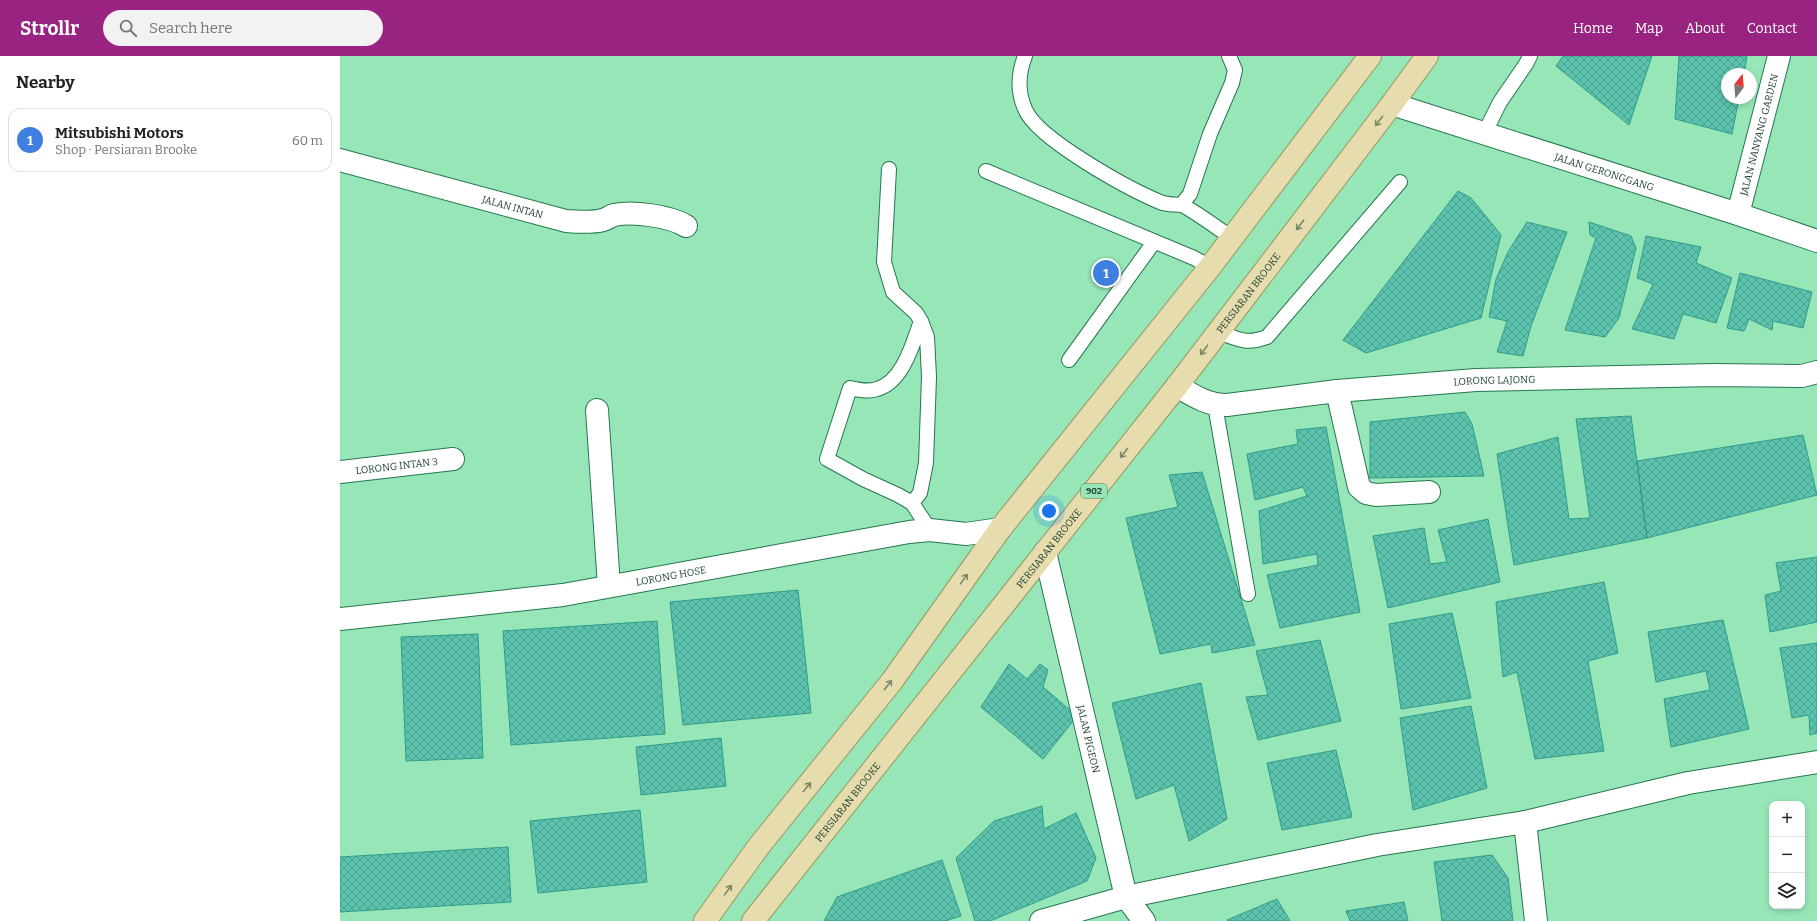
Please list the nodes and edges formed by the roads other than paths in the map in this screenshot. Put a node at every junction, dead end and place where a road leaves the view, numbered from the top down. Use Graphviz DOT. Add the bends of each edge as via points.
graph roads {
  1 [pos="1024,56"];
  2 [pos="1229,56"];
  3 [pos="1370,56"];
  4 [pos="1427,56"];
  5 [pos="1530,56"];
  6 [pos="1779,56"];
  7 [pos="1392,104"];
  8 [pos="1484,134"];
  9 [pos="340,160"];
  10 [pos="889,169"];
  11 [pos="986,171"];
  12 [pos="1400,182"];
  13 [pos="1182,204"];
  14 [pos="1738,214"];
  15 [pos="686,226"];
  16 [pos="1232,238"];
  17 [pos="1817,241"];
  18 [pos="1154,242"];
  19 [pos="1210,267"];
  20 [pos="921,321"];
  21 [pos="1218,332"];
  22 [pos="1069,360"];
  23 [pos="1817,372"];
  24 [pos="1177,386"];
  25 [pos="1337,391"];
  26 [pos="1214,405"];
  27 [pos="597,410"];
  28 [pos="453,459"];
  29 [pos="340,472"];
  30 [pos="1429,492"];
  31 [pos="912,503"];
  32 [pos="1000,529"];
  33 [pos="930,530"];
  34 [pos="1045,552"];
  35 [pos="609,586"];
  36 [pos="1248,594"];
  37 [pos="340,619"];
  38 [pos="1817,762"];
  39 [pos="1525,822"];
  40 [pos="1126,897"];
  41 [pos="705,921"];
  42 [pos="754,921"];
  43 [pos="1042,921"];
  44 [pos="1144,921"];
  45 [pos="1536,921"];
  1 -- 13 [label="lane" via="1018,85 1025,110 1043,132 1102,172 1145,196 1168,205"];
  2 -- 13 [label="lane" via="1235,70 1232,82 1210,134 1190,194"];
  3 -- 16 [label="main road"];
  4 -- 7 [label="main road, PERSIARAN BROOKE / 902"];
  5 -- 8 [label="lane" via="1500,102"];
  6 -- 14 [label="street, JALAN NANYANG GARDEN"];
  7 -- 8 [label="street, JALAN GERONGGANG"];
  7 -- 21 [label="main road, PERSIARAN BROOKE / 902, one-way"];
  8 -- 14 [label="street, JALAN GERONGGANG"];
  9 -- 15 [label="street, JALAN INTAN" via="566,221 586,222 604,220 614,215 642,215 678,221"];
  10 -- 20 [label="lane" via="884,262 893,292"];
  11 -- 18 [label="lane"];
  12 -- 21 [label="lane" via="1267,337 1252,342 1242,341"];
  13 -- 16 [label="lane"];
  14 -- 17 [label="street, JALAN GERONGGANG"];
  16 -- 19 [label="main road"];
  18 -- 19 [label="lane"];
  18 -- 22 [label="lane"];
  19 -- 32 [label="main road"];
  20 -- 31 [label="lane" via="927,337 929,377 926,456 920,493"];
  20 -- 31 [label="lane" via="909,356 893,379 878,389 863,391 850,388 827,459"];
  21 -- 24 [label="main road, PERSIARAN BROOKE / 902, one-way"];
  23 -- 25 [label="street, LORONG LAJONG" via="1802,376 1714,375 1476,380"];
  24 -- 26 [label="street, LORONG LAJONG"];
  24 -- 34 [label="main road, PERSIARAN BROOKE / 902, one-way"];
  25 -- 26 [label="street, LORONG LAJONG" via="1227,406"];
  25 -- 30 [label="street" via="1359,487 1366,493 1376,495"];
  26 -- 36 [label="lane"];
  27 -- 35 [label="street"];
  28 -- 29 [label="street, LORONG INTAN 3"];
  31 -- 33 [label="lane"];
  32 -- 33 [label="street, LORONG HOSE" via="966,534"];
  41 -- 32 [label="main road, one-way" via="759,846 892,681"];
  33 -- 35 [label="street, LORONG HOSE"];
  34 -- 40 [label="street, JALAN PIGEON"];
  34 -- 42 [label="main road, PERSIARAN BROOKE / 902"];
  35 -- 37 [label="street, LORONG HOSE" via="563,595"];
  38 -- 39 [label="street" via="1688,783"];
  39 -- 40 [label="street" via="1378,845"];
  39 -- 45 [label="street"];
  40 -- 43 [label="street"];
  40 -- 44 [label="street, JALAN PIGEON"];
}
